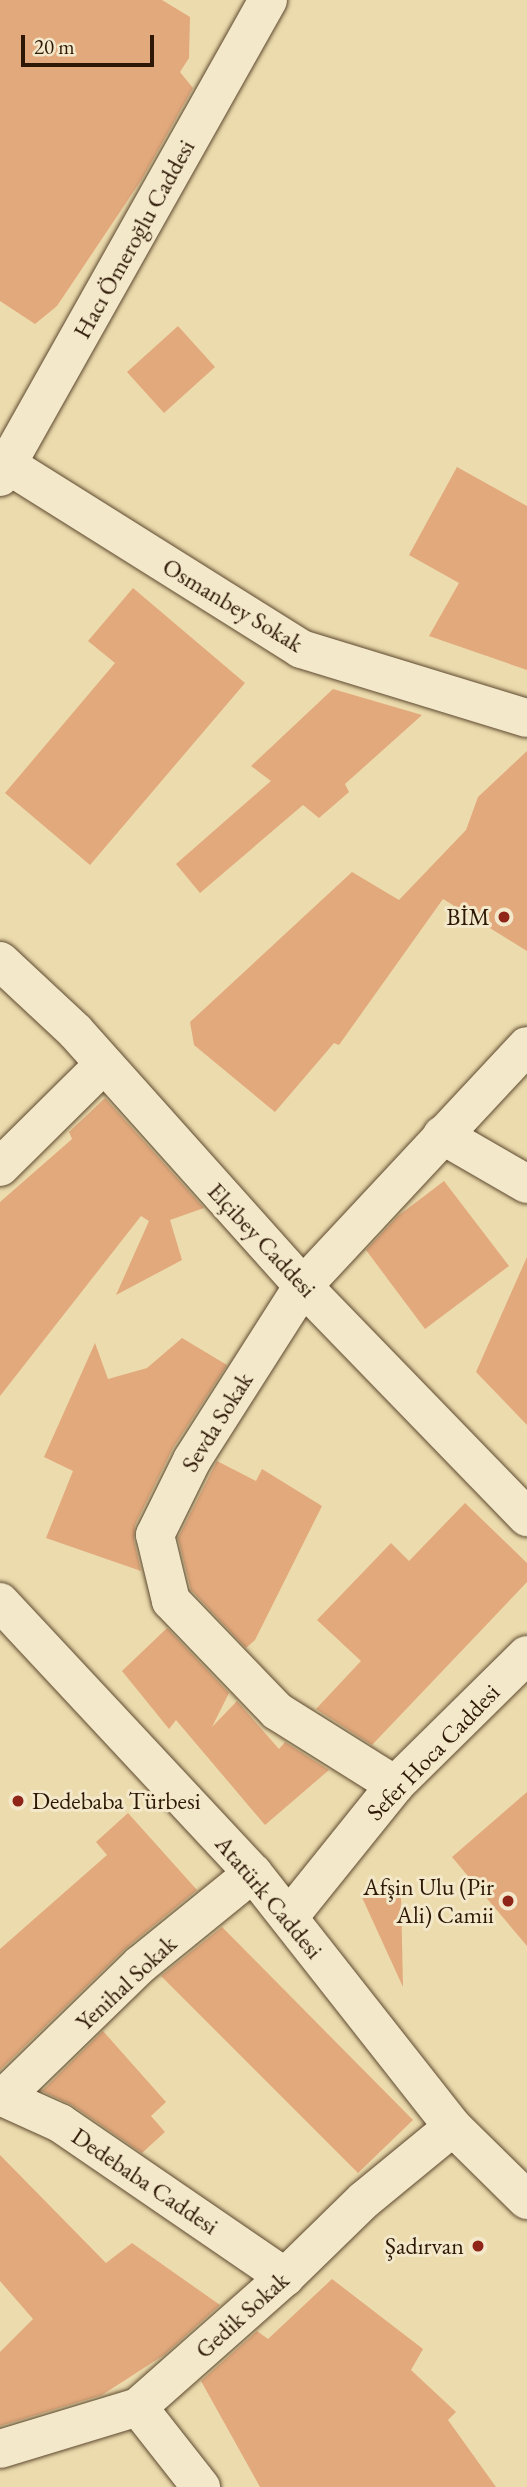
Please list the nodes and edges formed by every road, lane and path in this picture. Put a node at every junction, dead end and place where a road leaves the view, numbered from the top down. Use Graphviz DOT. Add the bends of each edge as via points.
graph roads {
  1 [pos="268,0"];
  2 [pos="2,468"];
  3 [pos="527,718"];
  4 [pos="0,961"];
  5 [pos="527,1046"];
  6 [pos="102,1066"];
  7 [pos="442,1135"];
  8 [pos="0,1167"];
  9 [pos="527,1184"];
  10 [pos="303,1286"];
  11 [pos="527,1517"];
  12 [pos="5,1619"];
  13 [pos="527,1655"];
  14 [pos="395,1785"];
  15 [pos="253,1872"];
  16 [pos="289,1917"];
  17 [pos="2,2097"];
  18 [pos="453,2127"];
  19 [pos="527,2200"];
  20 [pos="285,2277"];
  21 [pos="138,2407"];
  22 [pos="0,2449"];
  23 [pos="201,2487"];
  1 -- 2 [label="street, Hacı Ömeroğlu Caddesi"];
  2 -- 3 [label="street, Osmanbey Sokak" via="301,649"];
  4 -- 6 [label="street, Elçibey Caddesi" via="75,1031"];
  5 -- 7 [label="street, Sevda Sokak"];
  6 -- 8 [label="street"];
  6 -- 10 [label="street, Elçibey Caddesi"];
  7 -- 9 [label="street"];
  7 -- 10 [label="street, Sevda Sokak"];
  10 -- 11 [label="street, Elçibey Caddesi"];
  10 -- 14 [label="street, Sevda Sokak" via="192,1460 155,1535 171,1601 277,1710"];
  12 -- 15 [label="street, Atatürk Caddesi"];
  13 -- 14 [label="street, Sefer Hoca Caddesi"];
  14 -- 16 [label="street, Sefer Hoca Caddesi"];
  15 -- 16 [label="street, Atatürk Caddesi"];
  15 -- 17 [label="street, Yenihal Sokak" via="141,1964"];
  16 -- 18 [label="street, Atatürk Caddesi"];
  17 -- 20 [label="street, Dedebaba Caddesi" via="60,2123"];
  18 -- 19 [label="street, Atatürk Caddesi"];
  18 -- 20 [label="street, Gedik Sokak" via="364,2200"];
  20 -- 21 [label="street, Gedik Sokak"];
  21 -- 22 [label="street, Gedik Sokak"];
  21 -- 23 [label="street"];
}
